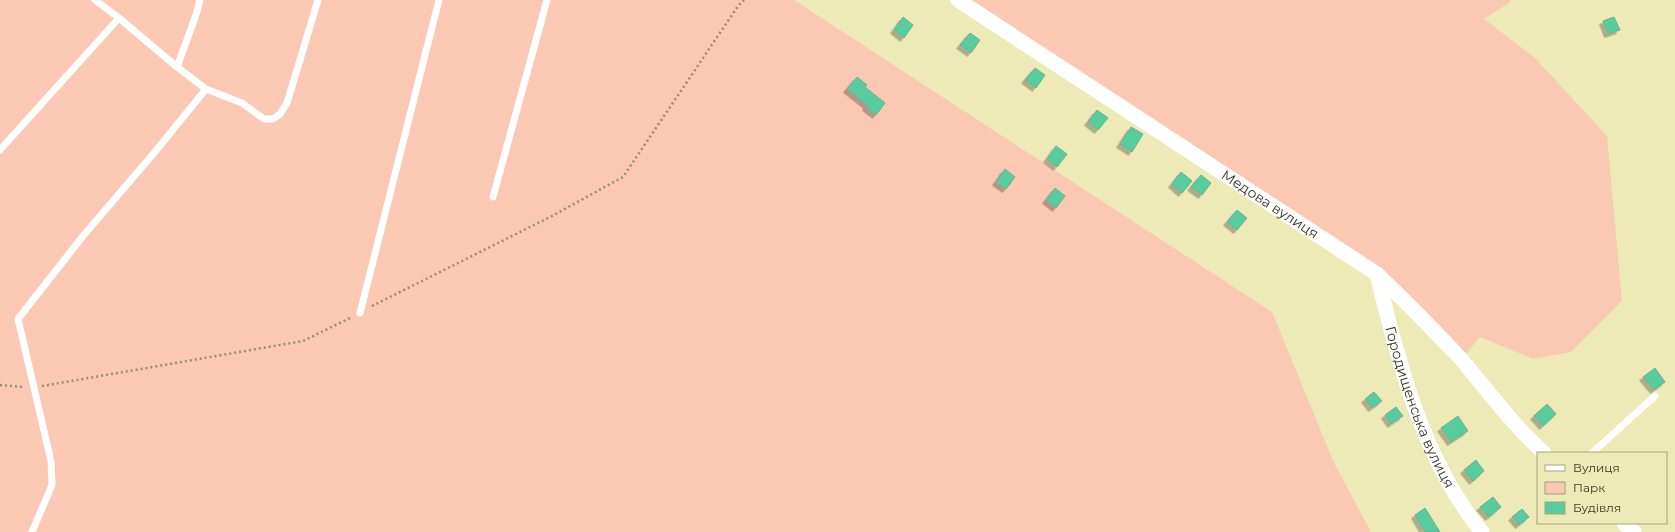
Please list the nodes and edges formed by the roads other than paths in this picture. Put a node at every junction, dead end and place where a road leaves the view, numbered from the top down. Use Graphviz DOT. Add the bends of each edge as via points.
graph roads {
  1 [pos="95,0"];
  2 [pos="200,0"];
  3 [pos="318,0"];
  4 [pos="439,0"];
  5 [pos="547,0"];
  6 [pos="958,0"];
  7 [pos="119,18"];
  8 [pos="177,67"];
  9 [pos="206,89"];
  10 [pos="0,150"];
  11 [pos="493,197"];
  12 [pos="1377,274"];
  13 [pos="360,313"];
  14 [pos="1655,396"];
  15 [pos="1543,452"];
  16 [pos="1593,452"];
  17 [pos="1625,524"];
  18 [pos="32,532"];
  19 [pos="1482,532"];
  20 [pos="1634,532"];
  1 -- 7 [label="lane"];
  2 -- 8 [label="lane"];
  3 -- 9 [label="lane" via="287,103 280,114 272,119 264,118 242,102"];
  4 -- 13 [label="lane"];
  5 -- 11 [label="lane"];
  6 -- 12 [label="street, Медова вулиця"];
  7 -- 8 [label="lane"];
  7 -- 10 [label="lane"];
  8 -- 9 [label="lane"];
  9 -- 18 [label="lane" via="83,236 18,319 51,460 52,485"];
  12 -- 15 [label="street, Медова вулиця" via="1423,318 1506,414"];
  12 -- 19 [label="street, Городищенська вулиця" via="1395,349 1430,446 1452,489"];
  14 -- 16 [label="lane"];
  17 -- 20 [label="street"];
}
